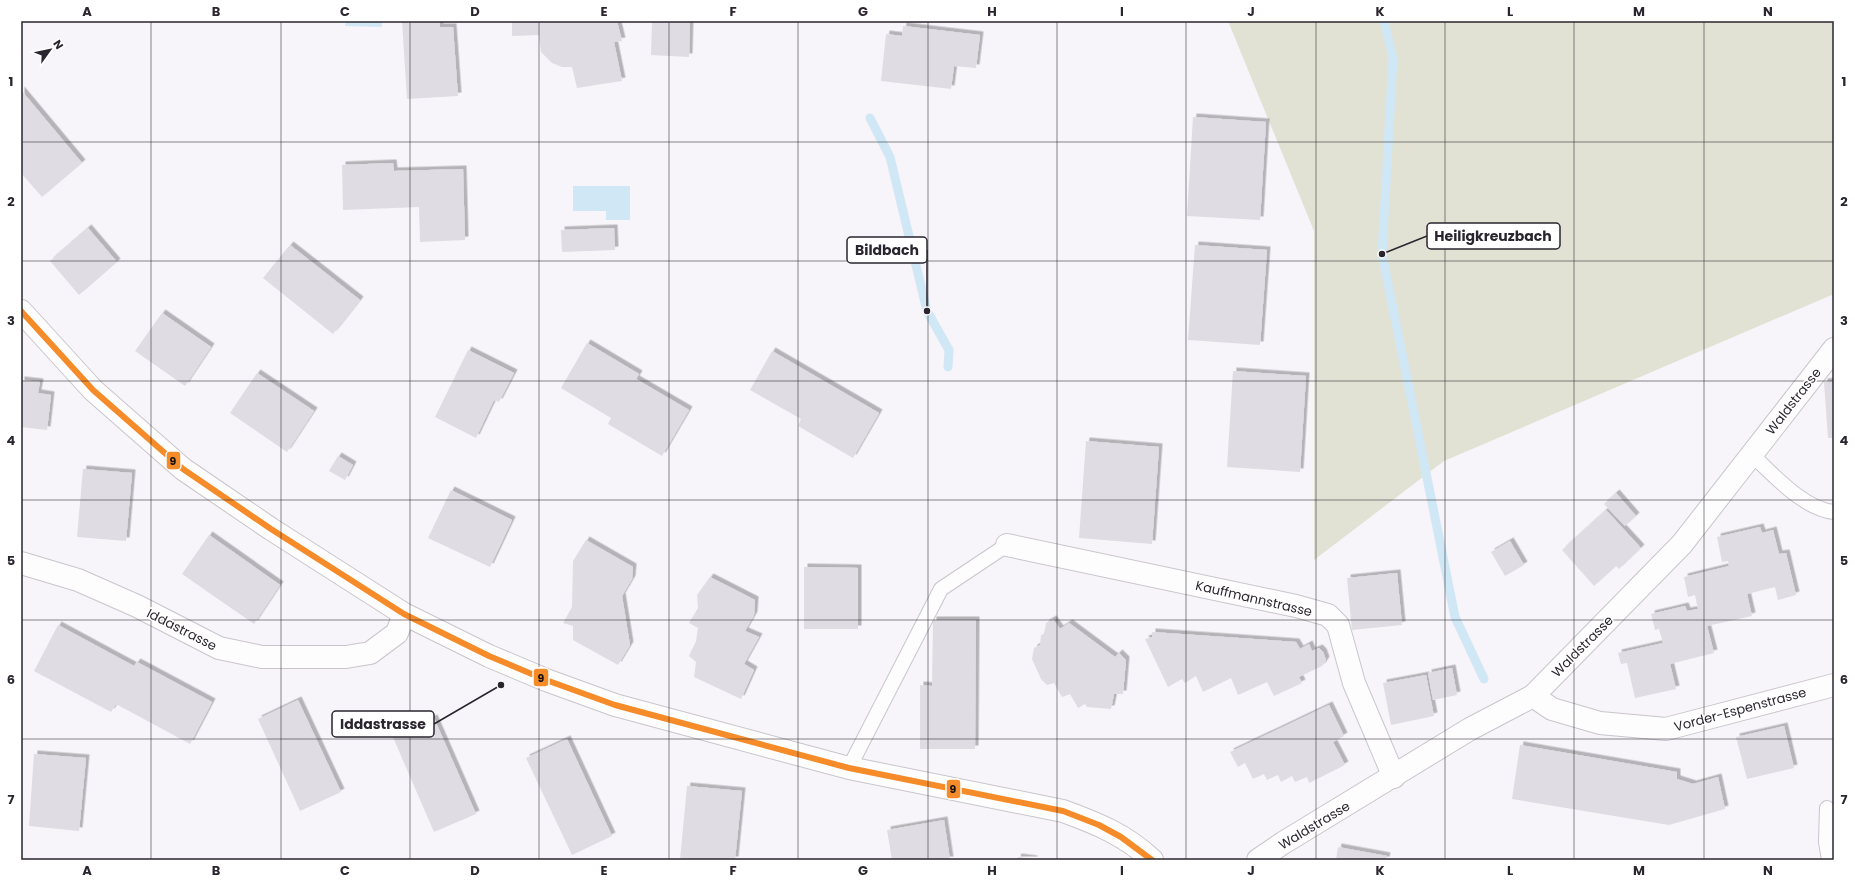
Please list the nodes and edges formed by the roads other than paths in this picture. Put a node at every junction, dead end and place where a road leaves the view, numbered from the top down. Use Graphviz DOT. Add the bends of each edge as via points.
graph roads {
  1 [pos="21,311"];
  2 [pos="1834,349"];
  3 [pos="1751,454"];
  4 [pos="1834,512"];
  5 [pos="1007,545"];
  6 [pos="21,563"];
  7 [pos="404,614"];
  8 [pos="1834,685"];
  9 [pos="1533,696"];
  10 [pos="849,768"];
  11 [pos="1394,777"];
  12 [pos="1827,808"];
  13 [pos="1152,860"];
  14 [pos="1258,860"];
  15 [pos="1830,860"];
  1 -- 7 [label="street" via="92,390 183,470"];
  2 -- 3 [label="street, Waldstrasse"];
  3 -- 4 [label="lane" via="1807,503"];
  3 -- 9 [label="street, Waldstrasse" via="1682,544"];
  5 -- 10 [label="lane" via="941,589"];
  5 -- 11 [label="street, Kauffmannstrasse" via="1328,615 1338,625 1354,683"];
  6 -- 7 [label="street, Iddastrasse" via="78,580 137,606 218,648 262,657 346,657 370,653 397,633"];
  7 -- 10 [label="street" via="521,670 615,705"];
  8 -- 9 [label="street, Vorder-Espenstrasse" via="1666,729 1600,723 1552,709"];
  9 -- 11 [label="street, Waldstrasse" via="1470,729"];
  10 -- 13 [label="street" via="1063,811 1113,831"];
  11 -- 14 [label="street, Waldstrasse"];
  12 -- 15 [label="lane" via="1826,842"];
}
